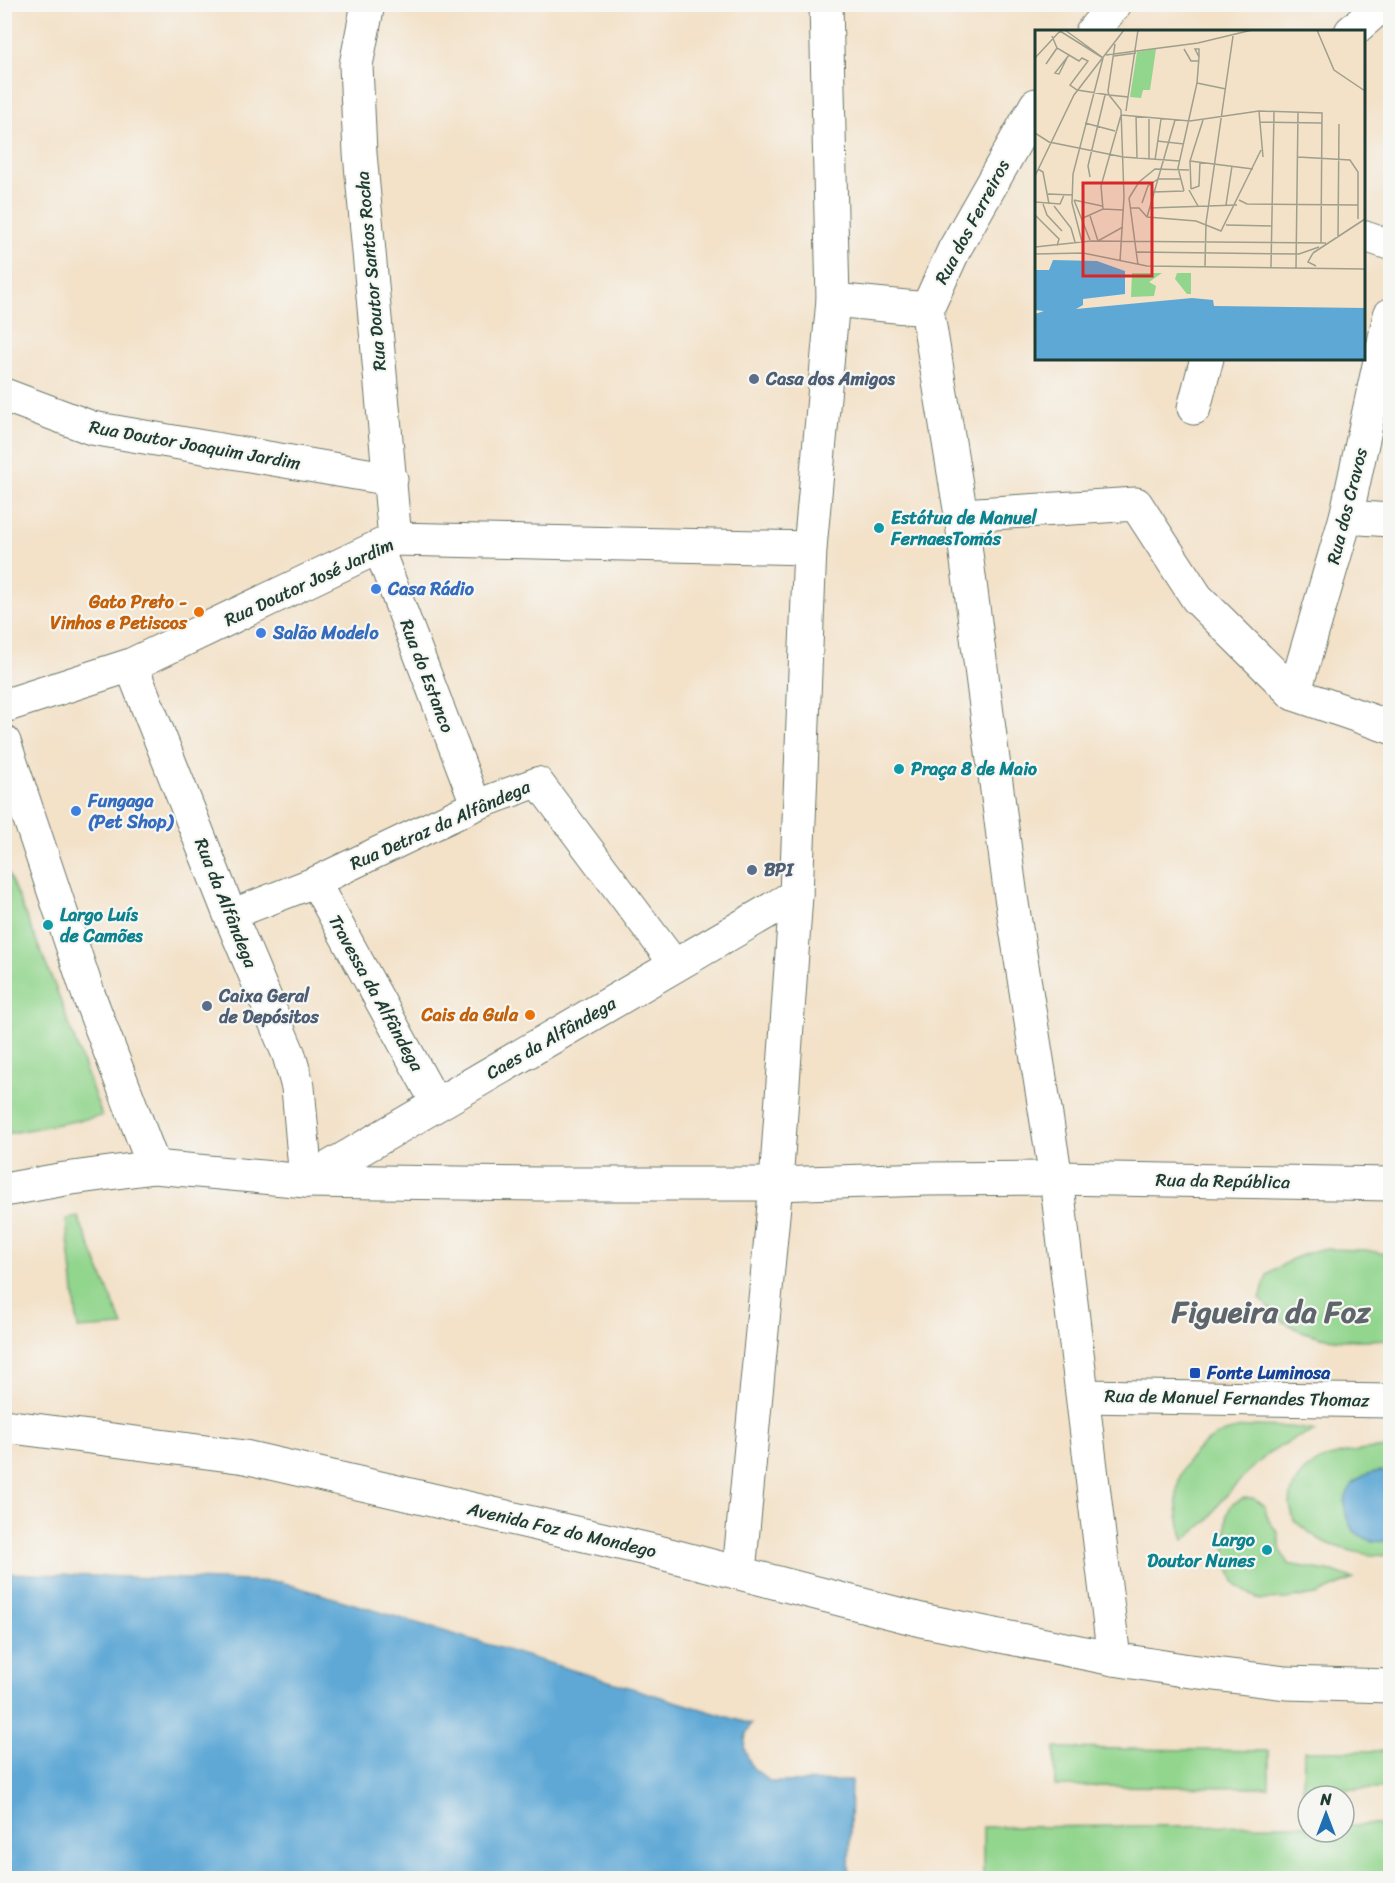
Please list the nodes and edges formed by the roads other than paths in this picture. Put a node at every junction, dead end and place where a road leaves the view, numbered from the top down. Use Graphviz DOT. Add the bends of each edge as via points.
graph roads {
  1 [pos="368,4"];
  2 [pos="826,4"];
  3 [pos="1115,4"];
  4 [pos="1383,4"];
  5 [pos="1094,30"];
  6 [pos="1353,30"];
  7 [pos="1035,107"];
  8 [pos="1365,236"];
  9 [pos="1390,245"];
  10 [pos="832,300"];
  11 [pos="927,309"];
  12 [pos="1390,315"];
  13 [pos="1207,360"];
  14 [pos="4,395"];
  15 [pos="1194,408"];
  16 [pos="391,479"];
  17 [pos="961,516"];
  18 [pos="1346,517"];
  19 [pos="1390,520"];
  20 [pos="386,543"];
  21 [pos="810,548"];
  22 [pos="131,665"];
  23 [pos="1294,694"];
  24 [pos="4,706"];
  25 [pos="1390,727"];
  26 [pos="4,742"];
  27 [pos="476,805"];
  28 [pos="315,882"];
  29 [pos="796,895"];
  30 [pos="230,915"];
  31 [pos="676,966"];
  32 [pos="437,1105"];
  33 [pos="154,1167"];
  34 [pos="1056,1178"];
  35 [pos="306,1181"];
  36 [pos="776,1184"];
  37 [pos="1390,1184"];
  38 [pos="4,1190"];
  39 [pos="1083,1396"];
  40 [pos="1390,1401"];
  41 [pos="4,1426"];
  42 [pos="739,1572"];
  43 [pos="1114,1659"];
  44 [pos="1390,1686"];
  1 -- 16 [label="street, Rua Doutor Santos Rocha" via="356,65 360,153"];
  2 -- 10 [label="street"];
  3 -- 5 [label="street"];
  4 -- 6 [label="street"];
  7 -- 11 [label="street, Rua dos Ferreiros" via="954,250"];
  8 -- 9 [label="street"];
  10 -- 11 [label="street"];
  10 -- 21 [label="street"];
  11 -- 17 [label="street"];
  12 -- 18 [label="street, Rua dos Cravos"];
  13 -- 15 [label="street"];
  14 -- 16 [label="street, Rua Doutor Joaquim Jardim" via="92,428"];
  16 -- 20 [label="street, Rua Doutor Santos Rocha"];
  17 -- 23 [label="street" via="1136,504 1197,598"];
  17 -- 34 [label="street" via="1011,897"];
  18 -- 19 [label="street"];
  18 -- 23 [label="street, Rua dos Cravos"];
  20 -- 21 [label="street, Rua Doutor José Jardim"];
  20 -- 22 [label="street, Rua Doutor José Jardim"];
  20 -- 27 [label="street, Rua do Estanco"];
  21 -- 29 [label="street"];
  22 -- 24 [label="street, Rua Doutor José Jardim"];
  22 -- 30 [label="street, Rua da Alfândega"];
  23 -- 25 [label="street"];
  26 -- 33 [label="street" via="89,996"];
  27 -- 28 [label="street, Rua Detraz da Alfândega"];
  27 -- 31 [label="street, Rua Detraz da Alfândega" via="538,782"];
  28 -- 30 [label="street, Rua Detraz da Alfândega"];
  28 -- 32 [label="street, Travessa da Alfândega"];
  29 -- 31 [label="street, Caes da Alfândega"];
  29 -- 36 [label="street"];
  30 -- 35 [label="street, Rua da Alfândega" via="292,1066 298,1087"];
  31 -- 32 [label="street, Caes da Alfândega"];
  32 -- 35 [label="street, Caes da Alfândega"];
  33 -- 35 [label="street"];
  33 -- 38 [label="street"];
  34 -- 36 [label="street"];
  34 -- 37 [label="street, Rua da República"];
  34 -- 39 [label="street"];
  35 -- 36 [label="street"];
  36 -- 42 [label="street"];
  39 -- 40 [label="street, Rua de Manuel Fernandes Thomaz"];
  39 -- 43 [label="street"];
  41 -- 42 [label="street, Avenida Foz do Mondego" via="245,1457"];
  42 -- 43 [label="street, Avenida Foz do Mondego" via="921,1620"];
  43 -- 44 [label="street, Avenida Foz do Mondego" via="1286,1683"];
}
